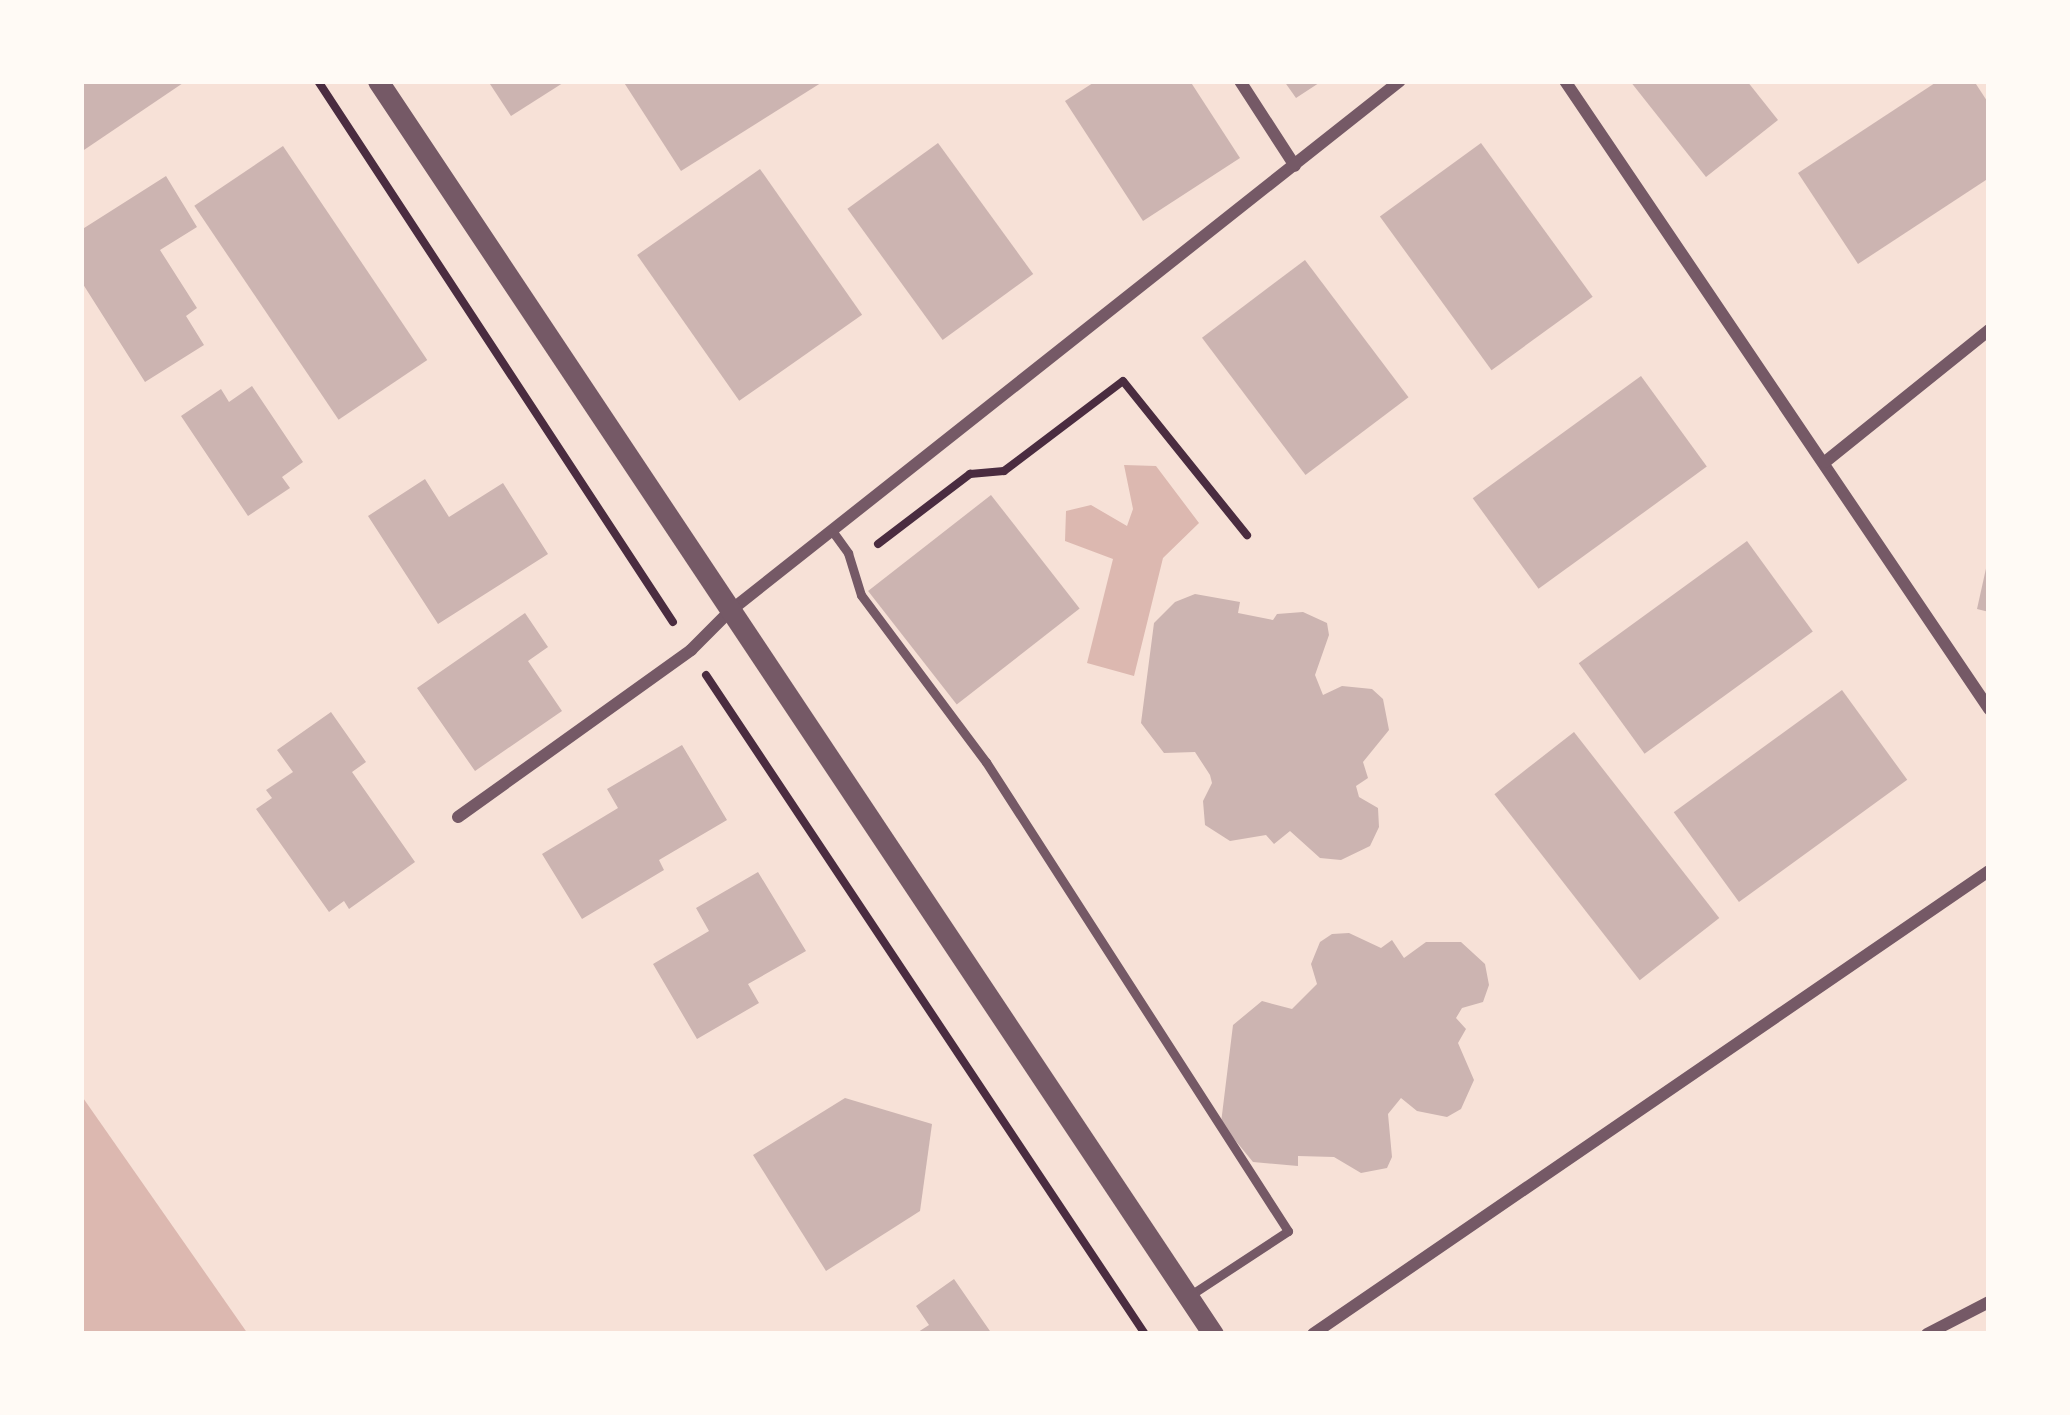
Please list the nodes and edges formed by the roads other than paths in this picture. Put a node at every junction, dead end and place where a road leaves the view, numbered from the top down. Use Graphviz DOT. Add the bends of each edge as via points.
graph roads {
  1 [pos="378,81"];
  2 [pos="1240,81"];
  3 [pos="1400,81"];
  4 [pos="1565,81"];
  5 [pos="1295,166"];
  6 [pos="1989,330"];
  7 [pos="1825,462"];
  8 [pos="833,532"];
  9 [pos="730,611"];
  10 [pos="1989,709"];
  11 [pos="458,817"];
  12 [pos="1989,871"];
  13 [pos="1188,1297"];
  14 [pos="1989,1302"];
  15 [pos="1213,1334"];
  16 [pos="1313,1334"];
  17 [pos="1927,1334"];
  1 -- 9 [label="street"];
  2 -- 5 [label="street"];
  3 -- 5 [label="street"];
  4 -- 7 [label="street"];
  5 -- 8 [label="street"];
  6 -- 7 [label="street"];
  7 -- 10 [label="street"];
  8 -- 9 [label="street"];
  8 -- 13 [label="lane" via="861,595 986,762 1288,1231"];
  9 -- 11 [label="street" via="692,650"];
  9 -- 13 [label="street"];
  12 -- 16 [label="street"];
  13 -- 15 [label="street"];
  14 -- 17 [label="street"];
}
